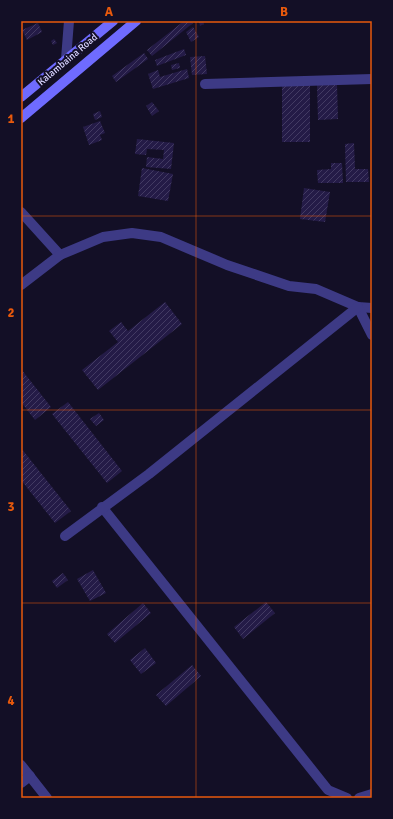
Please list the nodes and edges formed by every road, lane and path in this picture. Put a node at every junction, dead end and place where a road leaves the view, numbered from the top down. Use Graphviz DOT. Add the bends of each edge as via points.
graph roads {
  1 [pos="69,21"];
  2 [pos="113,21"];
  3 [pos="136,21"];
  4 [pos="66,58"];
  5 [pos="372,79"];
  6 [pos="205,84"];
  7 [pos="21,97"];
  8 [pos="21,118"];
  9 [pos="21,212"];
  10 [pos="60,255"];
  11 [pos="21,285"];
  12 [pos="358,308"];
  13 [pos="372,308"];
  14 [pos="372,335"];
  15 [pos="102,507"];
  16 [pos="65,536"];
  17 [pos="21,765"];
  18 [pos="30,776"];
  19 [pos="21,782"];
  20 [pos="372,794"];
  21 [pos="46,798"];
  22 [pos="347,798"];
  23 [pos="359,798"];
  1 -- 4 [label="street"];
  2 -- 4 [label="main road, Kalambaina Road"];
  3 -- 8 [label="main road"];
  4 -- 7 [label="main road, Kalambaina Road"];
  5 -- 6 [label="street"];
  9 -- 10 [label="street"];
  10 -- 11 [label="street"];
  10 -- 12 [label="street" via="103,237 132,233 161,237 227,265 289,286 316,289"];
  12 -- 13 [label="street"];
  12 -- 14 [label="street"];
  12 -- 15 [label="street" via="149,474"];
  15 -- 16 [label="street"];
  15 -- 22 [label="street" via="328,790"];
  17 -- 18 [label="street"];
  18 -- 19 [label="street"];
  18 -- 21 [label="street"];
  20 -- 23 [label="street"];
}
